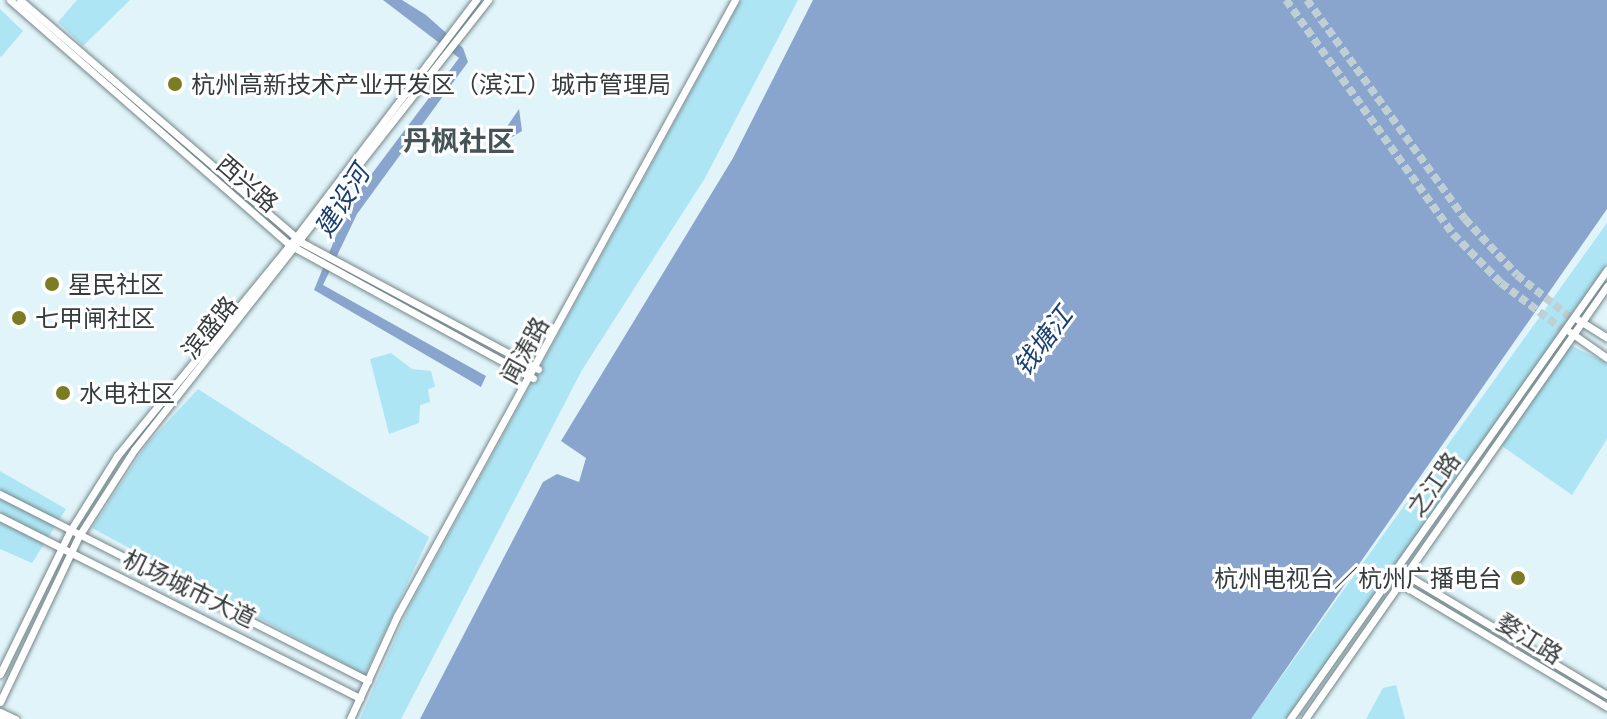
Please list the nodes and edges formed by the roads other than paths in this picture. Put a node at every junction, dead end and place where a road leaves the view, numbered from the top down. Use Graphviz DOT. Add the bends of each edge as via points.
graph roads {
  1 [pos="10,0"];
  2 [pos="20,0"];
  3 [pos="476,0"];
  4 [pos="488,0"];
  5 [pos="735,0"];
  6 [pos="296,244"];
  7 [pos="336,267"];
  8 [pos="1607,270"];
  9 [pos="1607,286"];
  10 [pos="1571,316"];
  11 [pos="1581,321"];
  12 [pos="1564,329"];
  13 [pos="1573,334"];
  14 [pos="1607,338"];
  15 [pos="1607,358"];
  16 [pos="538,369"];
  17 [pos="533,378"];
  18 [pos="0,494"];
  19 [pos="0,517"];
  20 [pos="70,531"];
  21 [pos="79,536"];
  22 [pos="61,547"];
  23 [pos="71,551"];
  24 [pos="1401,572"];
  25 [pos="1391,579"];
  26 [pos="1400,583"];
  27 [pos="0,674"];
  28 [pos="368,681"];
  29 [pos="1607,695"];
  30 [pos="360,698"];
  31 [pos="0,702"];
  32 [pos="1607,707"];
  33 [pos="0,712"];
  34 [pos="15,719"];
  35 [pos="350,719"];
  36 [pos="1290,719"];
  37 [pos="1305,719"];
  1 -- 6 [label="main road, 西兴路"];
  2 -- 6 [label="main road, 西兴路"];
  3 -- 6 [label="main road, 滨盛路"];
  4 -- 6 [label="main road, 滨盛路"];
  5 -- 16 [label="main road, 闻涛路"];
  6 -- 7 [label="main road, 西兴路"];
  6 -- 20 [label="main road, 滨盛路" via="117,456"];
  6 -- 21 [label="main road, 滨盛路" via="134,450"];
  7 -- 16 [label="main road, 西兴路"];
  7 -- 17 [label="main road, 西兴路"];
  8 -- 10 [label="main road, 之江路"];
  9 -- 11 [label="main road, 之江路"];
  10 -- 11 [label="main road"];
  10 -- 12 [label="main road, 之江路"];
  11 -- 13 [label="main road, 之江路"];
  11 -- 14 [label="main road"];
  12 -- 13 [label="main road"];
  12 -- 24 [label="main road, 之江路"];
  13 -- 15 [label="main road"];
  13 -- 24 [label="main road, 之江路"];
  16 -- 17 [label="main road, 闻涛路"];
  17 -- 28 [label="main road, 闻涛路"];
  18 -- 20 [label="main road"];
  19 -- 22 [label="main road, 机场城市大道"];
  20 -- 21 [label="main road, 机场城市大道"];
  20 -- 22 [label="main road, 滨盛路"];
  21 -- 23 [label="main road, 滨盛路"];
  21 -- 28 [label="main road, 机场城市大道"];
  22 -- 23 [label="main road, 机场城市大道"];
  22 -- 27 [label="main road, 滨盛路"];
  23 -- 30 [label="main road, 机场城市大道"];
  23 -- 31 [label="main road, 滨盛路"];
  24 -- 25 [label="main road, 之江路"];
  24 -- 26 [label="main road, 之江路"];
  24 -- 29 [label="main road, 婺江路"];
  25 -- 26 [label="main road, 婺江路"];
  25 -- 36 [label="main road, 之江路"];
  26 -- 32 [label="main road, 婺江路"];
  26 -- 37 [label="main road, 之江路"];
  28 -- 30 [label="main road, 闻涛路"];
  30 -- 35 [label="main road, 闻涛路"];
  33 -- 34 [label="main road"];
}
